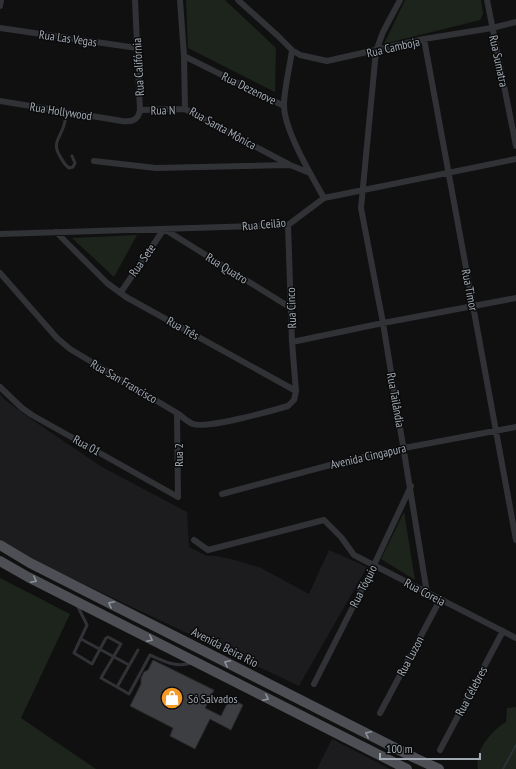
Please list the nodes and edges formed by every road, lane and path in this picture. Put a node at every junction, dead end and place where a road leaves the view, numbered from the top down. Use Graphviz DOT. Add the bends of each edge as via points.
graph roads {
  1 [pos="1,0"];
  2 [pos="135,0"];
  3 [pos="180,0"];
  4 [pos="238,0"];
  5 [pos="400,0"];
  6 [pos="486,0"];
  7 [pos="0,6"];
  8 [pos="516,22"];
  9 [pos="0,28"];
  10 [pos="492,28"];
  11 [pos="424,40"];
  12 [pos="137,48"];
  13 [pos="292,50"];
  14 [pos="376,51"];
  15 [pos="184,56"];
  16 [pos="0,101"];
  17 [pos="284,106"];
  18 [pos="185,109"];
  19 [pos="140,110"];
  20 [pos="67,112"];
  21 [pos="122,120"];
  22 [pos="516,146"];
  23 [pos="72,156"];
  24 [pos="516,159"];
  25 [pos="94,161"];
  26 [pos="290,165"];
  27 [pos="310,173"];
  28 [pos="448,173"];
  29 [pos="362,190"];
  30 [pos="324,198"];
  31 [pos="288,225"];
  32 [pos="164,229"];
  33 [pos="56,232"];
  34 [pos="0,234"];
  35 [pos="0,273"];
  36 [pos="121,292"];
  37 [pos="516,298"];
  38 [pos="474,306"];
  39 [pos="291,308"];
  40 [pos="383,323"];
  41 [pos="292,342"];
  42 [pos="0,387"];
  43 [pos="296,391"];
  44 [pos="177,413"];
  45 [pos="516,427"];
  46 [pos="496,431"];
  47 [pos="404,448"];
  48 [pos="411,486"];
  49 [pos="222,494"];
  50 [pos="178,497"];
  51 [pos="194,540"];
  52 [pos="516,540"];
  53 [pos="0,545"];
  54 [pos="0,561"];
  55 [pos="374,565"];
  56 [pos="427,593"];
  57 [pos="74,600"];
  58 [pos="440,600"];
  59 [pos="502,631"];
  60 [pos="516,638"];
  61 [pos="81,639"];
  62 [pos="100,649"];
  63 [pos="138,650"];
  64 [pos="206,652"];
  65 [pos="114,657"];
  66 [pos="197,663"];
  67 [pos="129,665"];
  68 [pos="314,684"];
  69 [pos="117,687"];
  70 [pos="380,713"];
  71 [pos="440,750"];
  72 [pos="396,766"];
  73 [pos="407,769"];
  74 [pos="439,769"];
  1 -- 7 [label="street"];
  2 -- 12 [label="street, Rua Califórnia"];
  3 -- 15 [label="street, Rua Santa Mônica"];
  4 -- 13 [label="street, Rua Camboja"];
  5 -- 14 [label="street"];
  6 -- 10 [label="street, Rua Sumatra"];
  8 -- 10 [label="street, Rua Camboja"];
  9 -- 12 [label="street, Rua Las Vegas"];
  10 -- 11 [label="street, Rua Camboja"];
  10 -- 22 [label="street, Rua Sumatra"];
  11 -- 14 [label="street, Rua Camboja"];
  11 -- 28 [label="street, Rua Timor"];
  12 -- 19 [label="street, Rua Califórnia"];
  13 -- 14 [label="street, Rua Camboja" via="300,55 327,61"];
  13 -- 17 [label="street, Rua Dezenove"];
  14 -- 29 [label="street"];
  15 -- 17 [label="street, Rua Dezenove"];
  15 -- 18 [label="street, Rua Santa Mônica"];
  16 -- 20 [label="street, Rua Hollywood"];
  17 -- 27 [label="street" via="288,127"];
  18 -- 19 [label="street, Rua N"];
  18 -- 26 [label="street, Rua Santa Mônica"];
  19 -- 21 [label="street, Rua Califórnia" via="137,118 132,121"];
  20 -- 21 [label="street, Rua Hollywood"];
  20 -- 23 [label="lane" via="56,146 69,168 75,163"];
  24 -- 28 [label="street, Rua Ceilão"];
  25 -- 26 [label="street" via="156,168"];
  26 -- 27 [label="street, Rua Santa Mônica"];
  27 -- 30 [label="street"];
  28 -- 29 [label="street, Rua Ceilão"];
  28 -- 38 [label="street, Rua Timor"];
  29 -- 30 [label="street, Rua Ceilão"];
  29 -- 40 [label="street, Rua Tailândia" via="361,208"];
  30 -- 31 [label="street, Rua Ceilão"];
  31 -- 32 [label="street, Rua Ceilão"];
  31 -- 39 [label="street, Rua Cinco"];
  32 -- 33 [label="street, Rua Ceilão"];
  32 -- 36 [label="street, Rua Sete"];
  32 -- 39 [label="street, Rua Quatro"];
  33 -- 34 [label="street, Rua Ceilão"];
  33 -- 36 [label="street, Rua Três" via="107,283"];
  35 -- 44 [label="street, Rua San Francisco" via="57,338 70,349"];
  36 -- 43 [label="street, Rua Três"];
  37 -- 38 [label="street"];
  38 -- 40 [label="street"];
  38 -- 46 [label="street, Rua Timor"];
  39 -- 41 [label="street, Rua Cinco"];
  40 -- 41 [label="street"];
  40 -- 47 [label="street, Rua Tailândia"];
  41 -- 43 [label="street, Rua Cinco"];
  42 -- 50 [label="street, Rua 01" via="32,415"];
  43 -- 44 [label="street, Rua San Francisco" via="294,400 288,406 233,420 192,424"];
  44 -- 50 [label="street, Rua 2"];
  45 -- 46 [label="street, Avenida Cingapura"];
  46 -- 47 [label="street, Avenida Cingapura"];
  46 -- 52 [label="street, Rua Timor"];
  47 -- 48 [label="street, Rua Tailândia"];
  47 -- 49 [label="street, Avenida Cingapura"];
  48 -- 55 [label="street, Rua Tóquio"];
  48 -- 56 [label="street, Rua Tailândia"];
  51 -- 55 [label="street, Rua Coreia" via="208,550 324,520 354,555"];
  64 -- 53 [label="main road, Avenida Beira Rio, one-way" via="30,563"];
  54 -- 57 [label="main road, one-way"];
  55 -- 56 [label="street, Rua Coreia"];
  55 -- 68 [label="street, Rua Tóquio"];
  56 -- 58 [label="street, Rua Coreia"];
  57 -- 61 [label="lane" via="87,625"];
  57 -- 66 [label="main road, one-way"];
  58 -- 59 [label="street, Rua Coreia"];
  58 -- 70 [label="street, Rua Luzon"];
  59 -- 60 [label="street, Rua Coreia"];
  59 -- 71 [label="street, Rua Célebres"];
  61 -- 62 [label="lane"];
  61 -- 62 [label="lane" via="74,653 92,664"];
  62 -- 65 [label="lane"];
  62 -- 65 [label="lane" via="108,637 121,644"];
  63 -- 67 [label="lane"];
  64 -- 66 [label="main road"];
  74 -- 64 [label="main road, Avenida Beira Rio, one-way"];
  65 -- 67 [label="lane"];
  65 -- 69 [label="lane" via="101,678"];
  66 -- 69 [label="lane" via="176,666 150,655 129,694"];
  66 -- 72 [label="main road, one-way"];
  67 -- 69 [label="lane"];
  72 -- 73 [label="main road"];
}
